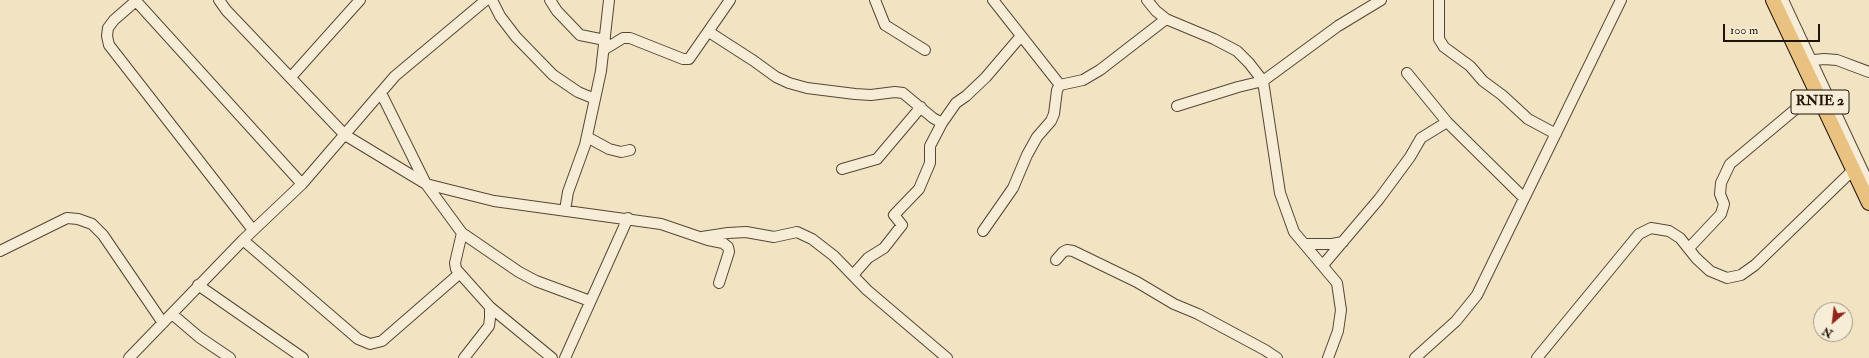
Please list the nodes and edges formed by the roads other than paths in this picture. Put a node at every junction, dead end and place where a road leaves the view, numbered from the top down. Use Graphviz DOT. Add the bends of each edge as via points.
graph roads {
  1 [pos="137,0"];
  2 [pos="219,0"];
  3 [pos="360,0"];
  4 [pos="486,0"];
  5 [pos="492,0"];
  6 [pos="550,0"];
  7 [pos="609,0"];
  8 [pos="730,0"];
  9 [pos="876,0"];
  10 [pos="992,0"];
  11 [pos="1147,0"];
  12 [pos="1381,0"];
  13 [pos="1439,0"];
  14 [pos="1621,0"];
  15 [pos="1773,0"];
  16 [pos="1783,0"];
  17 [pos="1366,4"];
  18 [pos="1166,19"];
  19 [pos="709,32"];
  20 [pos="1021,36"];
  21 [pos="605,45"];
  22 [pos="925,50"];
  23 [pos="1806,60"];
  24 [pos="1869,72"];
  25 [pos="1407,73"];
  26 [pos="291,77"];
  27 [pos="1263,81"];
  28 [pos="1060,85"];
  29 [pos="1816,92"];
  30 [pos="381,93"];
  31 [pos="595,99"];
  32 [pos="1177,106"];
  33 [pos="921,107"];
  34 [pos="1447,122"];
  35 [pos="942,123"];
  36 [pos="1556,134"];
  37 [pos="345,135"];
  38 [pos="587,137"];
  39 [pos="630,150"];
  40 [pos="842,170"];
  41 [pos="1853,170"];
  42 [pos="302,184"];
  43 [pos="426,184"];
  44 [pos="1869,184"];
  45 [pos="1524,198"];
  46 [pos="1869,203"];
  47 [pos="565,210"];
  48 [pos="628,218"];
  49 [pos="253,230"];
  50 [pos="983,232"];
  51 [pos="462,233"];
  52 [pos="700,238"];
  53 [pos="243,240"];
  54 [pos="1343,242"];
  55 [pos="1304,244"];
  56 [pos="1689,248"];
  57 [pos="0,251"];
  58 [pos="1056,260"];
  59 [pos="1323,265"];
  60 [pos="459,274"];
  61 [pos="853,275"];
  62 [pos="719,283"];
  63 [pos="198,285"];
  64 [pos="590,301"];
  65 [pos="490,307"];
  66 [pos="172,314"];
  67 [pos="163,324"];
  68 [pos="128,358"];
  69 [pos="230,358"];
  70 [pos="303,358"];
  71 [pos="464,358"];
  72 [pos="552,358"];
  73 [pos="565,358"];
  74 [pos="948,358"];
  75 [pos="1277,358"];
  76 [pos="1328,358"];
  77 [pos="1415,358"];
  78 [pos="1538,358"];
  1 -- 42 [label="street"];
  1 -- 49 [label="street" via="108,28 109,45"];
  2 -- 26 [label="street"];
  3 -- 26 [label="street"];
  4 -- 30 [label="street" via="408,65"];
  5 -- 31 [label="street" via="516,37 553,75 578,92"];
  6 -- 21 [label="street" via="580,35"];
  7 -- 21 [label="street"];
  8 -- 19 [label="street"];
  9 -- 22 [label="street" via="885,25"];
  10 -- 20 [label="street"];
  11 -- 18 [label="street"];
  12 -- 17 [label="street"];
  13 -- 36 [label="street" via="1439,39 1444,48 1470,66 1483,81 1528,119"];
  14 -- 36 [label="street"];
  15 -- 23 [label="highway, RNIE 2 / RNIE 2"];
  16 -- 23 [label="street"];
  17 -- 27 [label="street"];
  18 -- 27 [label="street" via="1226,44 1249,62"];
  18 -- 28 [label="street" via="1100,70 1083,80"];
  19 -- 21 [label="street" via="689,59 683,59 630,38"];
  19 -- 33 [label="street" via="789,83 807,88 863,95 903,93"];
  20 -- 28 [label="street"];
  20 -- 35 [label="street" via="986,77 956,103"];
  21 -- 31 [label="street"];
  23 -- 24 [label="street" via="1837,60"];
  23 -- 29 [label="highway, RNIE 2 / RNIE 2"];
  23 -- 44 [label="street"];
  25 -- 34 [label="street"];
  26 -- 37 [label="street"];
  27 -- 32 [label="street"];
  27 -- 55 [label="street" via="1280,193 1294,232"];
  28 -- 50 [label="street" via="1051,121 1037,137 1013,188"];
  29 -- 41 [label="highway, RNIE 2 / RNIE 2"];
  29 -- 56 [label="street" via="1730,164 1721,183 1720,194 1724,204 1721,214"];
  30 -- 37 [label="street"];
  30 -- 43 [label="street"];
  31 -- 38 [label="street"];
  33 -- 35 [label="street"];
  33 -- 40 [label="street" via="877,158"];
  34 -- 45 [label="street"];
  34 -- 54 [label="street" via="1421,138 1379,199"];
  35 -- 61 [label="street" via="930,146 930,163 919,189 894,215 902,225 884,248 868,258"];
  36 -- 45 [label="street"];
  37 -- 42 [label="street"];
  37 -- 43 [label="street"];
  38 -- 39 [label="street" via="609,149 621,152"];
  38 -- 47 [label="street" via="568,192"];
  41 -- 46 [label="highway, RNIE 2 / RNIE 2"];
  41 -- 56 [label="street" via="1755,265 1741,275 1727,278 1710,271"];
  42 -- 49 [label="street"];
  43 -- 47 [label="street" via="494,200"];
  43 -- 51 [label="street"];
  45 -- 77 [label="street" via="1477,295 1456,321"];
  47 -- 48 [label="street"];
  48 -- 52 [label="street" via="661,224"];
  48 -- 64 [label="street"];
  49 -- 53 [label="street"];
  51 -- 60 [label="street" via="455,263"];
  51 -- 64 [label="street" via="518,272"];
  52 -- 61 [label="street" via="746,232 774,237 797,232 826,249"];
  52 -- 62 [label="street" via="723,243 728,247 729,252"];
  53 -- 60 [label="street" via="358,339 370,344 382,341"];
  53 -- 63 [label="street"];
  54 -- 55 [label="street"];
  54 -- 59 [label="street"];
  55 -- 59 [label="street"];
  56 -- 78 [label="street" via="1669,231 1651,228 1639,234"];
  57 -- 67 [label="street" via="67,218 92,224 103,235"];
  58 -- 75 [label="street" via="1063,252 1073,251 1198,314"];
  59 -- 76 [label="street" via="1337,282 1342,310 1338,331"];
  60 -- 65 [label="street"];
  61 -- 74 [label="street" via="867,290"];
  63 -- 66 [label="street"];
  63 -- 70 [label="street"];
  64 -- 73 [label="street"];
  65 -- 71 [label="street" via="489,326"];
  65 -- 72 [label="street"];
  66 -- 67 [label="street"];
  66 -- 69 [label="street" via="199,337"];
  67 -- 68 [label="street"];
}
